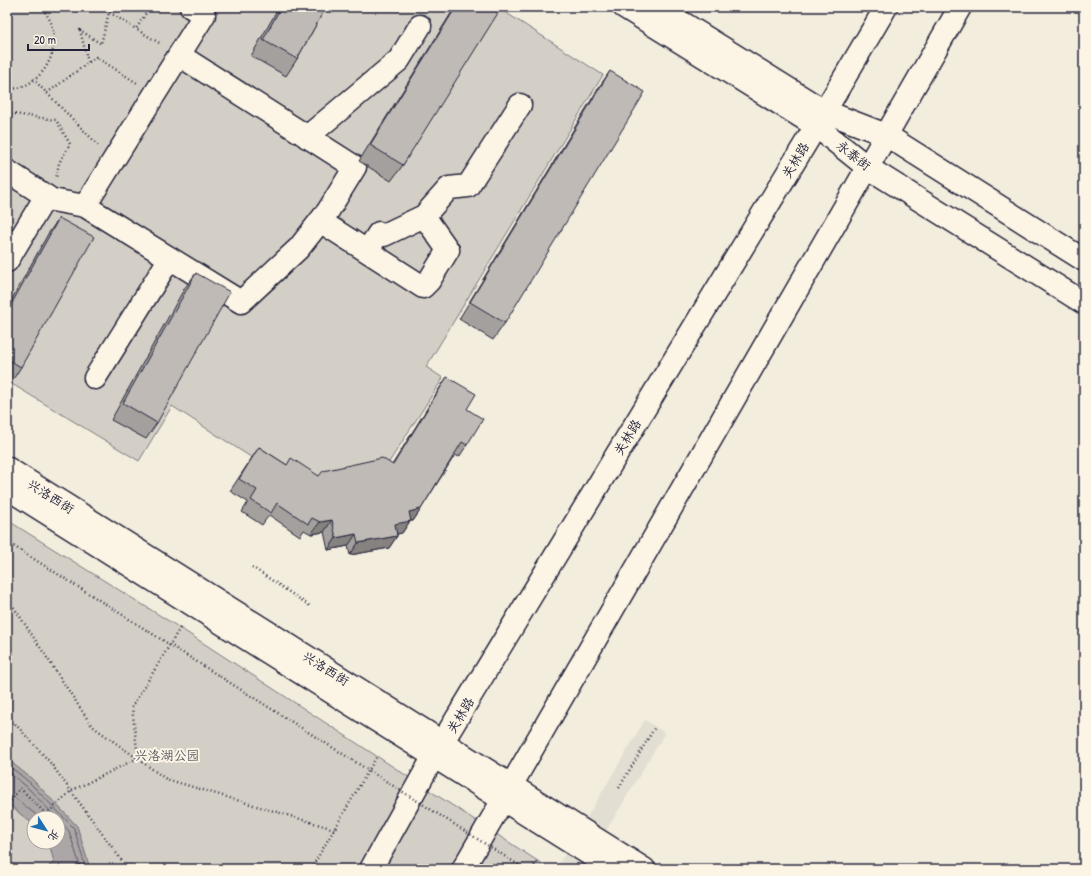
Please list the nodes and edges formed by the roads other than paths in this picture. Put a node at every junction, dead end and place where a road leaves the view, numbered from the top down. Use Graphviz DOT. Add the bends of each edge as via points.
graph roads {
  1 [pos="191,7"];
  2 [pos="624,7"];
  3 [pos="657,7"];
  4 [pos="886,7"];
  5 [pos="960,7"];
  6 [pos="420,26"];
  7 [pos="179,55"];
  8 [pos="520,105"];
  9 [pos="820,118"];
  10 [pos="886,135"];
  11 [pos="307,137"];
  12 [pos="867,167"];
  13 [pos="7,172"];
  14 [pos="49,198"];
  15 [pos="85,206"];
  16 [pos="424,216"];
  17 [pos="320,221"];
  18 [pos="367,251"];
  19 [pos="170,258"];
  20 [pos="1084,260"];
  21 [pos="7,261"];
  22 [pos="1084,303"];
  23 [pos="95,378"];
  24 [pos="7,468"];
  25 [pos="7,488"];
  26 [pos="439,749"];
  27 [pos="507,792"];
  28 [pos="371,869"];
  29 [pos="463,869"];
  30 [pos="613,869"];
  31 [pos="644,869"];
  1 -- 7 [label="main road" via="204,15"];
  2 -- 9 [label="main road, 永泰街"];
  3 -- 9 [label="main road, 永泰街"];
  4 -- 9 [label="main road, 关林路"];
  5 -- 10 [label="main road"];
  6 -- 11 [label="main road" via="399,60"];
  7 -- 11 [label="main road"];
  7 -- 15 [label="main road"];
  8 -- 16 [label="main road" via="468,186 449,188"];
  9 -- 10 [label="main road, 永泰街"];
  9 -- 12 [label="main road, 永泰街"];
  9 -- 26 [label="main road, 关林路"];
  10 -- 12 [label="main road"];
  10 -- 20 [label="main road, 永泰街"];
  11 -- 17 [label="main road" via="354,167"];
  12 -- 22 [label="main road, 永泰街"];
  12 -- 27 [label="main road"];
  13 -- 14 [label="main road"];
  14 -- 15 [label="main road"];
  14 -- 21 [label="main road"];
  15 -- 19 [label="main road"];
  16 -- 18 [label="main road" via="384,235 379,233"];
  16 -- 18 [label="main road" via="448,250 429,281 422,287"];
  17 -- 18 [label="main road"];
  17 -- 19 [label="main road" via="299,248 241,302"];
  19 -- 23 [label="main road"];
  24 -- 26 [label="main road, 兴洛西街"];
  25 -- 26 [label="main road, 兴洛西街"];
  26 -- 27 [label="main road, 兴洛西街"];
  26 -- 28 [label="main road, 关林路"];
  27 -- 29 [label="main road"];
  27 -- 30 [label="main road, 兴洛西街"];
  27 -- 31 [label="main road, 兴洛西街"];
}
